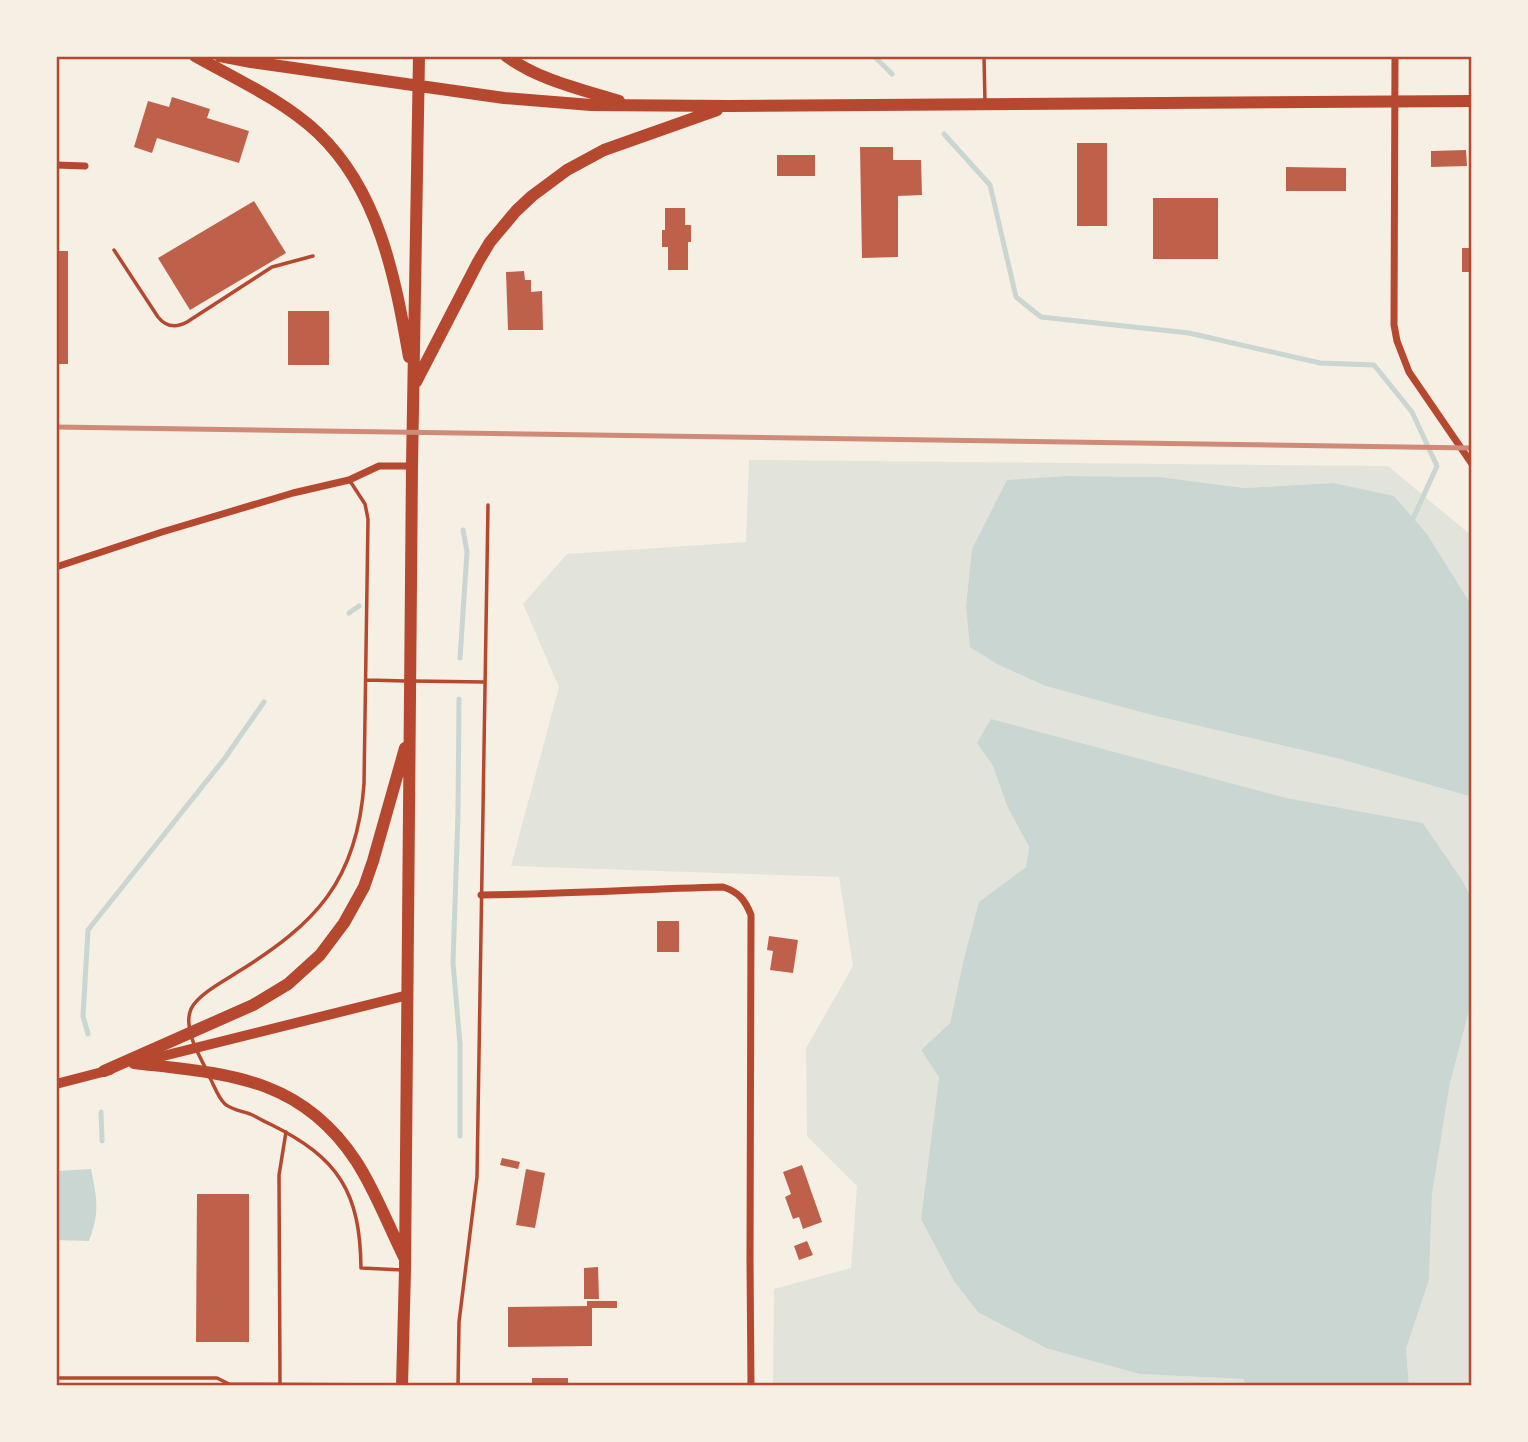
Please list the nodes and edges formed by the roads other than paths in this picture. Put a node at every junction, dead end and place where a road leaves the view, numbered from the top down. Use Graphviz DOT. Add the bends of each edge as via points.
graph roads {
  1 [pos="195,56"];
  2 [pos="220,56"];
  3 [pos="277,56"];
  4 [pos="419,56"];
  5 [pos="506,56"];
  6 [pos="984,56"];
  7 [pos="1395,56"];
  8 [pos="251,62"];
  9 [pos="419,86"];
  10 [pos="1395,101"];
  11 [pos="1472,101"];
  12 [pos="985,105"];
  13 [pos="636,106"];
  14 [pos="729,106"];
  15 [pos="56,165"];
  16 [pos="85,166"];
  17 [pos="114,250"];
  18 [pos="313,256"];
  19 [pos="414,385"];
  20 [pos="1472,464"];
  21 [pos="412,466"];
  22 [pos="349,480"];
  23 [pos="488,505"];
  24 [pos="56,567"];
  25 [pos="366,680"];
  26 [pos="410,681"];
  27 [pos="485,682"];
  28 [pos="410,731"];
  29 [pos="481,895"];
  30 [pos="408,995"];
  31 [pos="191,1031"];
  32 [pos="195,1048"];
  33 [pos="134,1063"];
  34 [pos="104,1071"];
  35 [pos="207,1072"];
  36 [pos="56,1083"];
  37 [pos="286,1132"];
  38 [pos="405,1265"];
  39 [pos="56,1378"];
  40 [pos="281,1384"];
  41 [pos="402,1385"];
  42 [pos="458,1386"];
  43 [pos="751,1386"];
  1 -- 19 [label="highway" via="298,116 355,178 388,261"];
  2 -- 8 [label="highway"];
  3 -- 8 [label="highway"];
  4 -- 9 [label="highway"];
  5 -- 13 [label="highway" via="554,81"];
  6 -- 12 [label="lane"];
  7 -- 10 [label="street"];
  8 -- 9 [label="highway"];
  9 -- 13 [label="highway" via="546,102"];
  9 -- 19 [label="highway"];
  10 -- 11 [label="highway"];
  10 -- 12 [label="highway"];
  10 -- 20 [label="street" via="1396,341 1409,372"];
  12 -- 14 [label="highway"];
  13 -- 14 [label="highway"];
  14 -- 19 [label="highway" via="604,150 532,196 478,262"];
  15 -- 16 [label="street"];
  17 -- 18 [label="lane" via="158,317 175,326 272,267"];
  19 -- 21 [label="highway"];
  21 -- 22 [label="street" via="379,466"];
  21 -- 26 [label="highway"];
  22 -- 24 [label="street"];
  22 -- 25 [label="lane" via="366,504 368,519"];
  23 -- 27 [label="lane"];
  25 -- 26 [label="lane"];
  25 -- 31 [label="lane" via="362,805 346,865 303,926 196,1001 190,1013"];
  26 -- 27 [label="lane"];
  26 -- 28 [label="highway"];
  27 -- 29 [label="lane"];
  28 -- 30 [label="highway"];
  28 -- 31 [label="highway" via="369,874 333,939 279,990"];
  29 -- 42 [label="lane" via="477,1177 460,1322"];
  29 -- 43 [label="street" via="723,887 746,901 751,915"];
  30 -- 32 [label="main road"];
  30 -- 38 [label="highway"];
  31 -- 32 [label="lane"];
  31 -- 34 [label="highway"];
  32 -- 33 [label="main road"];
  32 -- 35 [label="lane"];
  33 -- 34 [label="main road"];
  33 -- 35 [label="highway"];
  34 -- 36 [label="main road"];
  35 -- 37 [label="lane" via="224,1103"];
  35 -- 38 [label="highway" via="277,1091 322,1120 356,1162"];
  37 -- 38 [label="lane" via="312,1149 341,1179 358,1225 361,1268"];
  37 -- 40 [label="lane" via="279,1175"];
  38 -- 41 [label="highway"];
  39 -- 40 [label="lane" via="218,1378 229,1384"];
  40 -- 41 [label="lane"];
}
